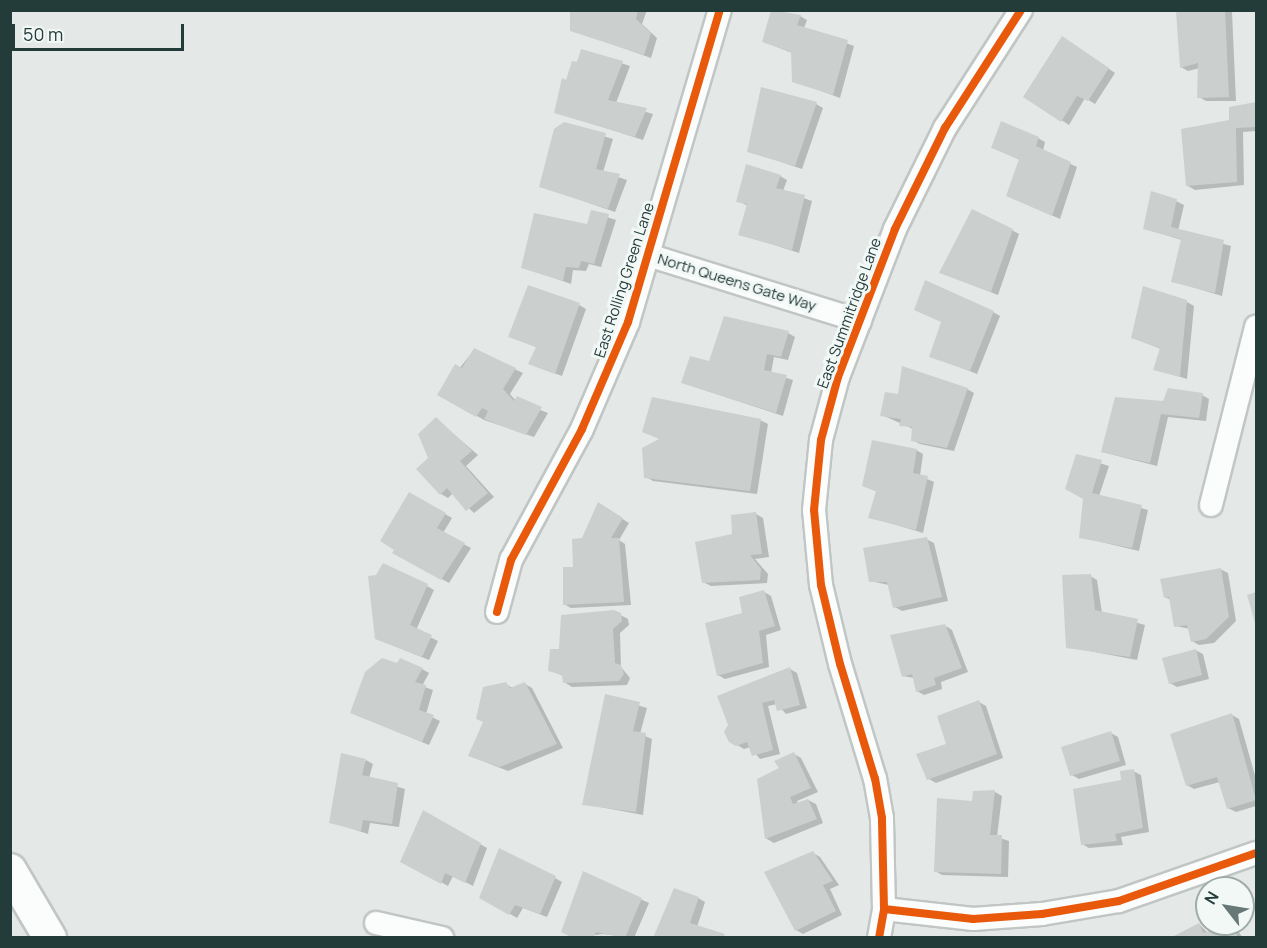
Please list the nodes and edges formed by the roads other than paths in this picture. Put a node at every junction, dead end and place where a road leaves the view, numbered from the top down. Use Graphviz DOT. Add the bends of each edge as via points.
graph roads {
  1 [pos="720,10"];
  2 [pos="1021,10"];
  3 [pos="648,255"];
  4 [pos="860,321"];
  5 [pos="1257,327"];
  6 [pos="1211,505"];
  7 [pos="497,612"];
  8 [pos="1257,853"];
  9 [pos="10,870"];
  10 [pos="884,909"];
  11 [pos="376,923"];
  12 [pos="50,938"];
  13 [pos="442,938"];
  14 [pos="879,938"];
  1 -- 3 [label="street, East Rolling Green Lane"];
  2 -- 4 [label="street, East Summitridge Lane" via="945,128 895,229"];
  3 -- 4 [label="street, North Queens Gate Way"];
  3 -- 7 [label="street, East Rolling Green Lane" via="606,375 582,429 511,560"];
  4 -- 10 [label="street, East Summitridge Lane" via="838,377 821,440 814,510 824,596 875,779 882,818"];
  5 -- 6 [label="street"];
  8 -- 10 [label="street" via="1119,901 1042,914 973,919"];
  9 -- 12 [label="street"];
  10 -- 14 [label="street, East Summitridge Lane"];
  11 -- 13 [label="street"];
}
